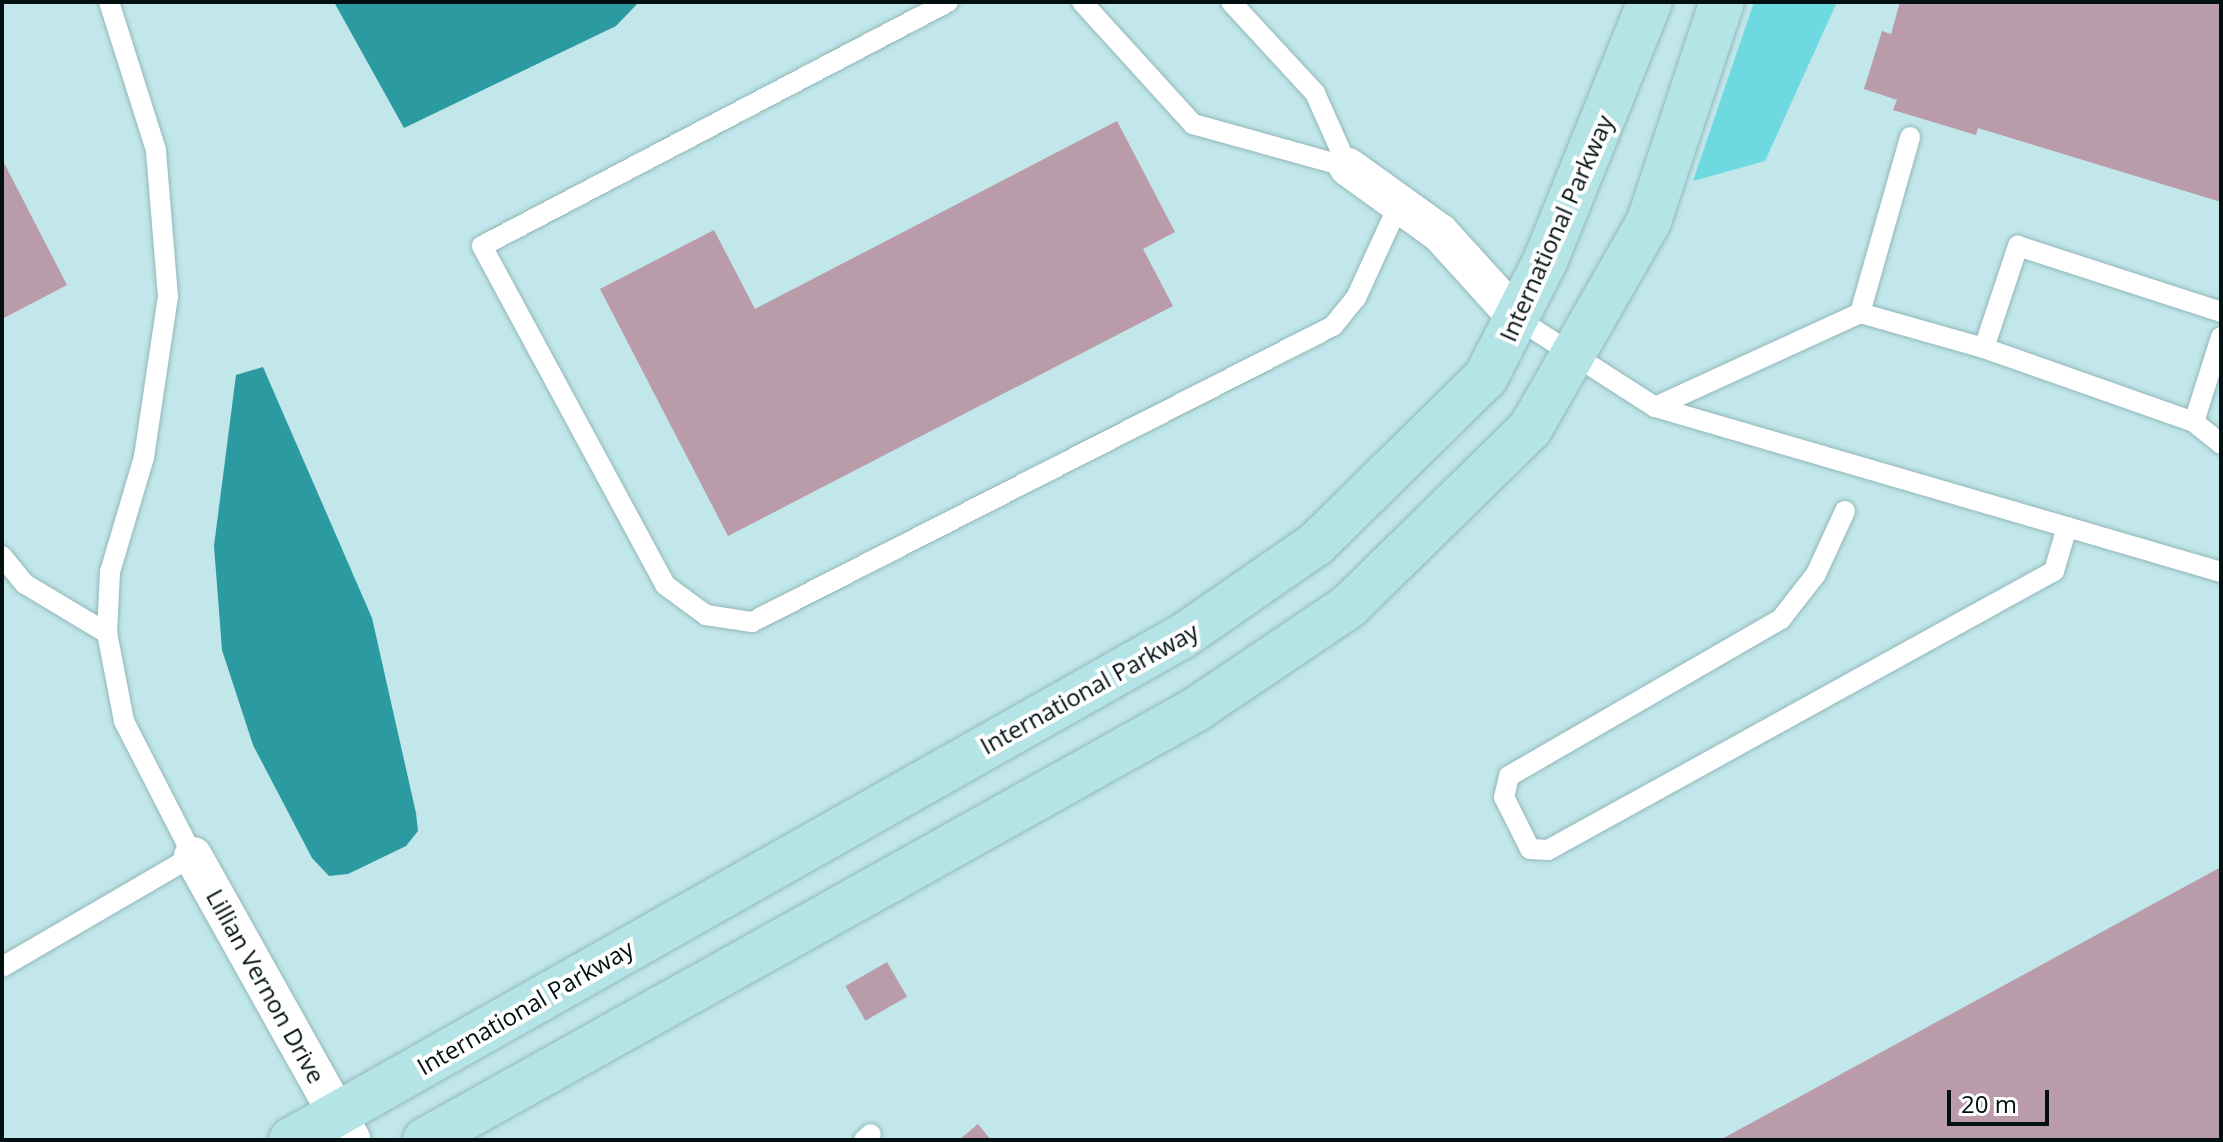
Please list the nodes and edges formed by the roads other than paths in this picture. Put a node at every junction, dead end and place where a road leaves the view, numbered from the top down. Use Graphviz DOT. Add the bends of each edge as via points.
graph roads {
  1 [pos="109,2"];
  2 [pos="948,2"];
  3 [pos="1082,2"];
  4 [pos="1231,2"];
  5 [pos="1650,2"];
  6 [pos="1722,2"];
  7 [pos="1910,137"];
  8 [pos="1348,167"];
  9 [pos="1399,204"];
  10 [pos="2221,312"];
  11 [pos="1860,313"];
  12 [pos="1518,319"];
  13 [pos="2221,337"];
  14 [pos="1984,348"];
  15 [pos="1571,359"];
  16 [pos="1655,407"];
  17 [pos="2194,422"];
  18 [pos="2221,444"];
  19 [pos="1845,511"];
  20 [pos="2067,527"];
  21 [pos="2,556"];
  22 [pos="2221,572"];
  23 [pos="107,633"];
  24 [pos="193,856"];
  25 [pos="2,967"];
  26 [pos="345,1128"];
  27 [pos="291,1140"];
  28 [pos="425,1140"];
  1 -- 23 [label="lane" via="156,150 168,297 144,457 110,572"];
  2 -- 9 [label="lane" via="482,246 665,585 706,615 752,622 1333,326 1356,298"];
  3 -- 8 [label="lane" via="1193,124"];
  4 -- 8 [label="lane" via="1315,93"];
  5 -- 12 [label="main road, International Parkway"];
  6 -- 15 [label="main road" via="1649,221"];
  7 -- 11 [label="lane"];
  8 -- 9 [label="street"];
  9 -- 12 [label="street" via="1440,233"];
  10 -- 14 [label="lane" via="2018,246"];
  11 -- 14 [label="lane"];
  11 -- 16 [label="lane"];
  12 -- 15 [label="lane"];
  12 -- 26 [label="main road, International Parkway" via="1467,397 1316,544 1255,593"];
  13 -- 17 [label="lane"];
  14 -- 17 [label="lane"];
  15 -- 16 [label="lane"];
  15 -- 28 [label="main road" via="1530,429 1450,515 1336,615 1195,710"];
  16 -- 20 [label="lane"];
  17 -- 18 [label="lane"];
  19 -- 20 [label="lane" via="1816,574 1781,619 1509,776 1504,797 1530,849 1548,850 2054,571"];
  20 -- 22 [label="lane"];
  21 -- 23 [label="lane" via="25,584"];
  23 -- 24 [label="lane" via="124,721"];
  24 -- 25 [label="lane"];
  24 -- 26 [label="street, Lillian Vernon Drive"];
  26 -- 27 [label="main road, International Parkway"];
}
